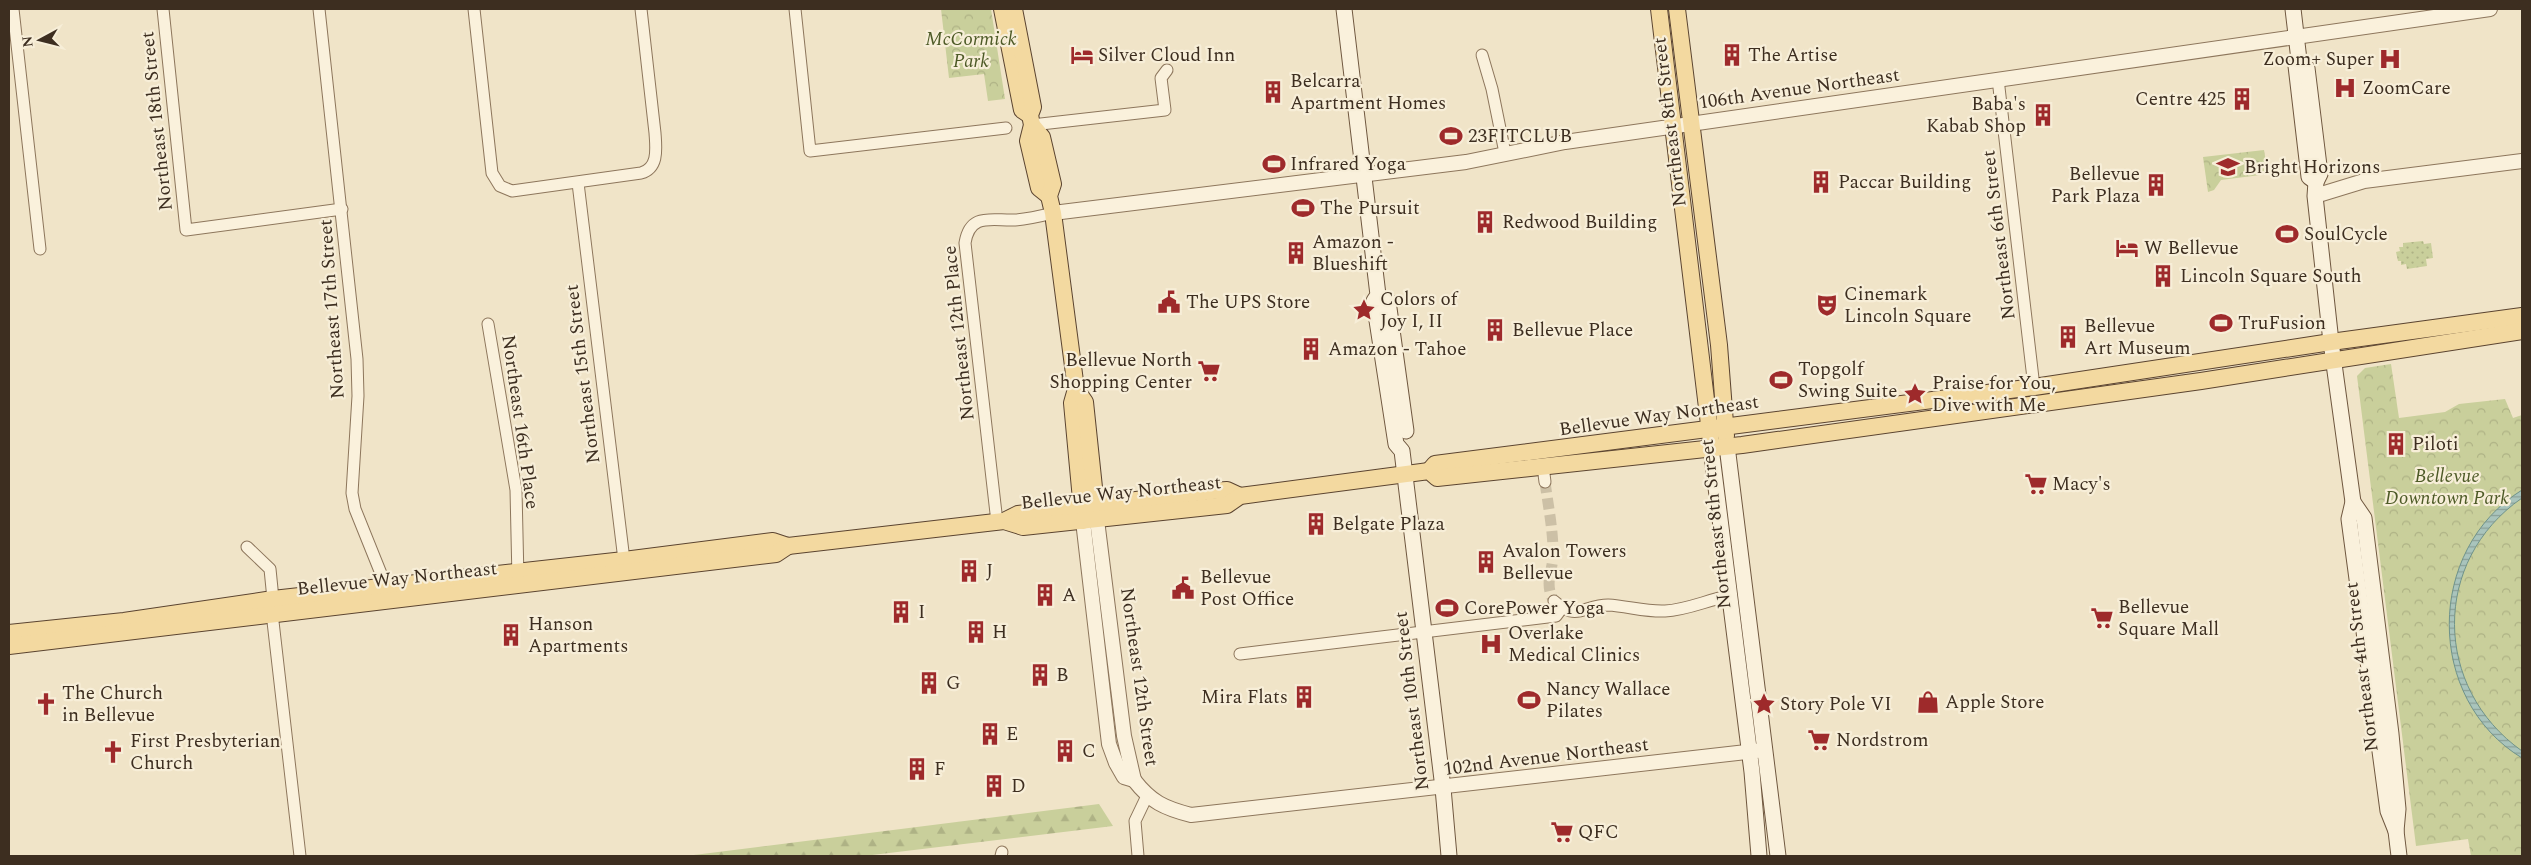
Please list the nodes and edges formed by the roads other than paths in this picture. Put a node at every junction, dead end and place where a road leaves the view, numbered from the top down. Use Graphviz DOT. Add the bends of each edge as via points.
graph roads {
  1 [pos="13,9"];
  2 [pos="163,9"];
  3 [pos="319,9"];
  4 [pos="474,9"];
  5 [pos="641,9"];
  6 [pos="795,9"];
  7 [pos="1002,9"];
  8 [pos="1014,9"];
  9 [pos="1344,9"];
  10 [pos="1659,9"];
  11 [pos="1677,9"];
  12 [pos="2293,9"];
  13 [pos="2490,9"];
  14 [pos="2296,36"];
  15 [pos="1482,55"];
  16 [pos="1167,70"];
  17 [pos="1998,80"];
  18 [pos="1031,120"];
  19 [pos="1691,124"];
  20 [pos="1672,126"];
  21 [pos="1006,128"];
  22 [pos="1506,153"];
  23 [pos="2522,161"];
  24 [pos="1362,175"];
  25 [pos="578,183"];
  26 [pos="2315,189"];
  27 [pos="342,210"];
  28 [pos="1053,214"];
  29 [pos="40,249"];
  30 [pos="1378,294"];
  31 [pos="2522,316"];
  32 [pos="488,324"];
  33 [pos="2522,331"];
  34 [pos="2330,342"];
  35 [pos="2333,361"];
  36 [pos="2034,387"];
  37 [pos="1946,399"];
  38 [pos="1894,424"];
  39 [pos="1717,428"];
  40 [pos="1406,431"];
  41 [pos="1719,447"];
  42 [pos="1402,451"];
  43 [pos="1429,471"];
  44 [pos="1405,474"];
  45 [pos="1089,513"];
  46 [pos="1000,522"];
  47 [pos="788,546"];
  48 [pos="247,547"];
  49 [pos="624,560"];
  50 [pos="518,579"];
  51 [pos="389,594"];
  52 [pos="1729,596"];
  53 [pos="272,606"];
  54 [pos="124,621"];
  55 [pos="1424,632"];
  56 [pos="9,633"];
  57 [pos="91,638"];
  58 [pos="1097,643"];
  59 [pos="9,646"];
  60 [pos="1240,654"];
  61 [pos="1120,701"];
  62 [pos="1764,750"];
  63 [pos="1749,752"];
  64 [pos="1134,780"];
  65 [pos="1444,788"];
  66 [pos="1146,796"];
  67 [pos="1754,796"];
  68 [pos="300,856"];
  69 [pos="1138,856"];
  70 [pos="1449,856"];
  71 [pos="1759,856"];
  72 [pos="1767,856"];
  73 [pos="1778,856"];
  74 [pos="2399,856"];
  1 -- 29 [label="street"];
  2 -- 27 [label="street, Northeast 18th Street" via="186,230"];
  3 -- 27 [label="street, Northeast 17th Street"];
  4 -- 25 [label="street" via="492,172 500,186 520,191"];
  5 -- 25 [label="street" via="655,133 654,163 646,172"];
  6 -- 21 [label="street" via="810,151"];
  7 -- 18 [label="main road" via="1022,110"];
  8 -- 18 [label="main road, Northeast 12th Street" via="1033,108"];
  9 -- 24 [label="main road, Northeast 10th Street"];
  10 -- 20 [label="main road, Northeast 8th Street"];
  11 -- 19 [label="main road, Northeast 8th Street"];
  12 -- 14 [label="main road, Northeast 4th Street"];
  13 -- 14 [label="street, 106th Avenue Northeast"];
  14 -- 17 [label="street, 106th Avenue Northeast"];
  14 -- 26 [label="main road, Northeast 4th Street" via="2299,60 2307,68 2311,96 2320,174"];
  15 -- 22 [label="street"];
  16 -- 18 [label="street" via="1162,78 1165,110"];
  17 -- 19 [label="street, 106th Avenue Northeast"];
  17 -- 36 [label="street, Northeast 6th Street"];
  18 -- 28 [label="main road, Northeast 12th Street" via="1028,141 1039,188 1049,196"];
  19 -- 20 [label="street, 106th Avenue Northeast"];
  19 -- 39 [label="main road, Northeast 8th Street" via="1719,345"];
  20 -- 22 [label="street, 106th Avenue Northeast"];
  20 -- 39 [label="main road, Northeast 8th Street"];
  22 -- 24 [label="street, 106th Avenue Northeast" via="1466,162"];
  23 -- 26 [label="street"];
  24 -- 28 [label="street, 106th Avenue Northeast"];
  24 -- 30 [label="main road, Northeast 10th Street"];
  25 -- 49 [label="street, Northeast 15th Street"];
  26 -- 34 [label="main road, Northeast 4th Street"];
  27 -- 51 [label="street, Northeast 17th Street" via="357,359 352,493 355,509"];
  28 -- 45 [label="main road, Northeast 12th Street" via="1076,389 1072,403"];
  28 -- 46 [label="street, Northeast 12th Place" via="1014,220 984,220 976,222 967,234"];
  30 -- 40 [label="main road, Northeast 10th Street" via="1388,301"];
  30 -- 42 [label="main road, Northeast 10th Street" via="1374,301 1396,444"];
  31 -- 34 [label="main road, Bellevue Way Northeast"];
  32 -- 50 [label="street, Northeast 16th Place" via="516,490"];
  33 -- 35 [label="main road, Bellevue Way Northeast"];
  34 -- 35 [label="main road, Northeast 4th Street"];
  34 -- 36 [label="main road, Bellevue Way Northeast"];
  35 -- 38 [label="main road, Bellevue Way Northeast"];
  35 -- 74 [label="main road, Northeast 4th Street" via="2353,502 2349,519 2374,713 2388,811 2396,831"];
  36 -- 37 [label="main road, Bellevue Way Northeast"];
  37 -- 38 [label="main road" via="1944,407 1907,416"];
  37 -- 39 [label="main road, Bellevue Way Northeast"];
  38 -- 41 [label="main road, Bellevue Way Northeast"];
  39 -- 41 [label="main road, Northeast 8th Street"];
  39 -- 43 [label="main road, Bellevue Way Northeast" via="1435,464"];
  40 -- 42 [label="street, Northeast 10th Street" via="1408,444"];
  41 -- 43 [label="main road, Bellevue Way Northeast" via="1544,474 1438,478"];
  41 -- 52 [label="main road, Northeast 8th Street"];
  41 -- 62 [label="main road, Northeast 8th Street"];
  42 -- 44 [label="main road, Northeast 10th Street"];
  43 -- 44 [label="main road, Bellevue Way Northeast"];
  44 -- 45 [label="main road, Bellevue Way Northeast" via="1240,496 1226,490"];
  44 -- 55 [label="main road, Northeast 10th Street"];
  45 -- 46 [label="main road, Bellevue Way Northeast" via="1018,514"];
  45 -- 58 [label="street, Northeast 12th Street"];
  45 -- 61 [label="street, Northeast 12th Street"];
  46 -- 47 [label="main road, Bellevue Way Northeast"];
  47 -- 49 [label="main road, Bellevue Way Northeast" via="773,540"];
  47 -- 50 [label="main road, Bellevue Way Northeast" via="776,554"];
  48 -- 53 [label="street" via="270,569"];
  49 -- 50 [label="main road, Bellevue Way Northeast"];
  50 -- 51 [label="main road, Bellevue Way Northeast"];
  51 -- 53 [label="main road, Bellevue Way Northeast"];
  52 -- 55 [label="street" via="1666,611 1610,605 1580,612 1558,605 1556,616"];
  52 -- 63 [label="main road, Northeast 8th Street"];
  53 -- 54 [label="main road, Bellevue Way Northeast"];
  53 -- 57 [label="main road" via="249,616"];
  53 -- 68 [label="street"];
  54 -- 56 [label="main road, Bellevue Way Northeast"];
  54 -- 57 [label="main road" via="103,628"];
  55 -- 60 [label="street"];
  55 -- 65 [label="main road, Northeast 10th Street"];
  57 -- 59 [label="main road"];
  58 -- 61 [label="street" via="1105,656 1112,693"];
  58 -- 64 [label="street, Northeast 12th Street" via="1109,744 1124,777"];
  61 -- 64 [label="street, Northeast 12th Street"];
  62 -- 63 [label="street, 102nd Avenue Northeast"];
  62 -- 73 [label="main road, Northeast 8th Street"];
  63 -- 65 [label="street, 102nd Avenue Northeast"];
  63 -- 67 [label="main road, Northeast 8th Street"];
  64 -- 66 [label="street, 102nd Avenue Northeast"];
  65 -- 66 [label="street, 102nd Avenue Northeast" via="1191,815 1171,810"];
  65 -- 70 [label="main road, Northeast 10th Street"];
  66 -- 69 [label="street" via="1135,820"];
  67 -- 71 [label="main road, Northeast 8th Street"];
  67 -- 72 [label="main road" via="1760,804"];
}
